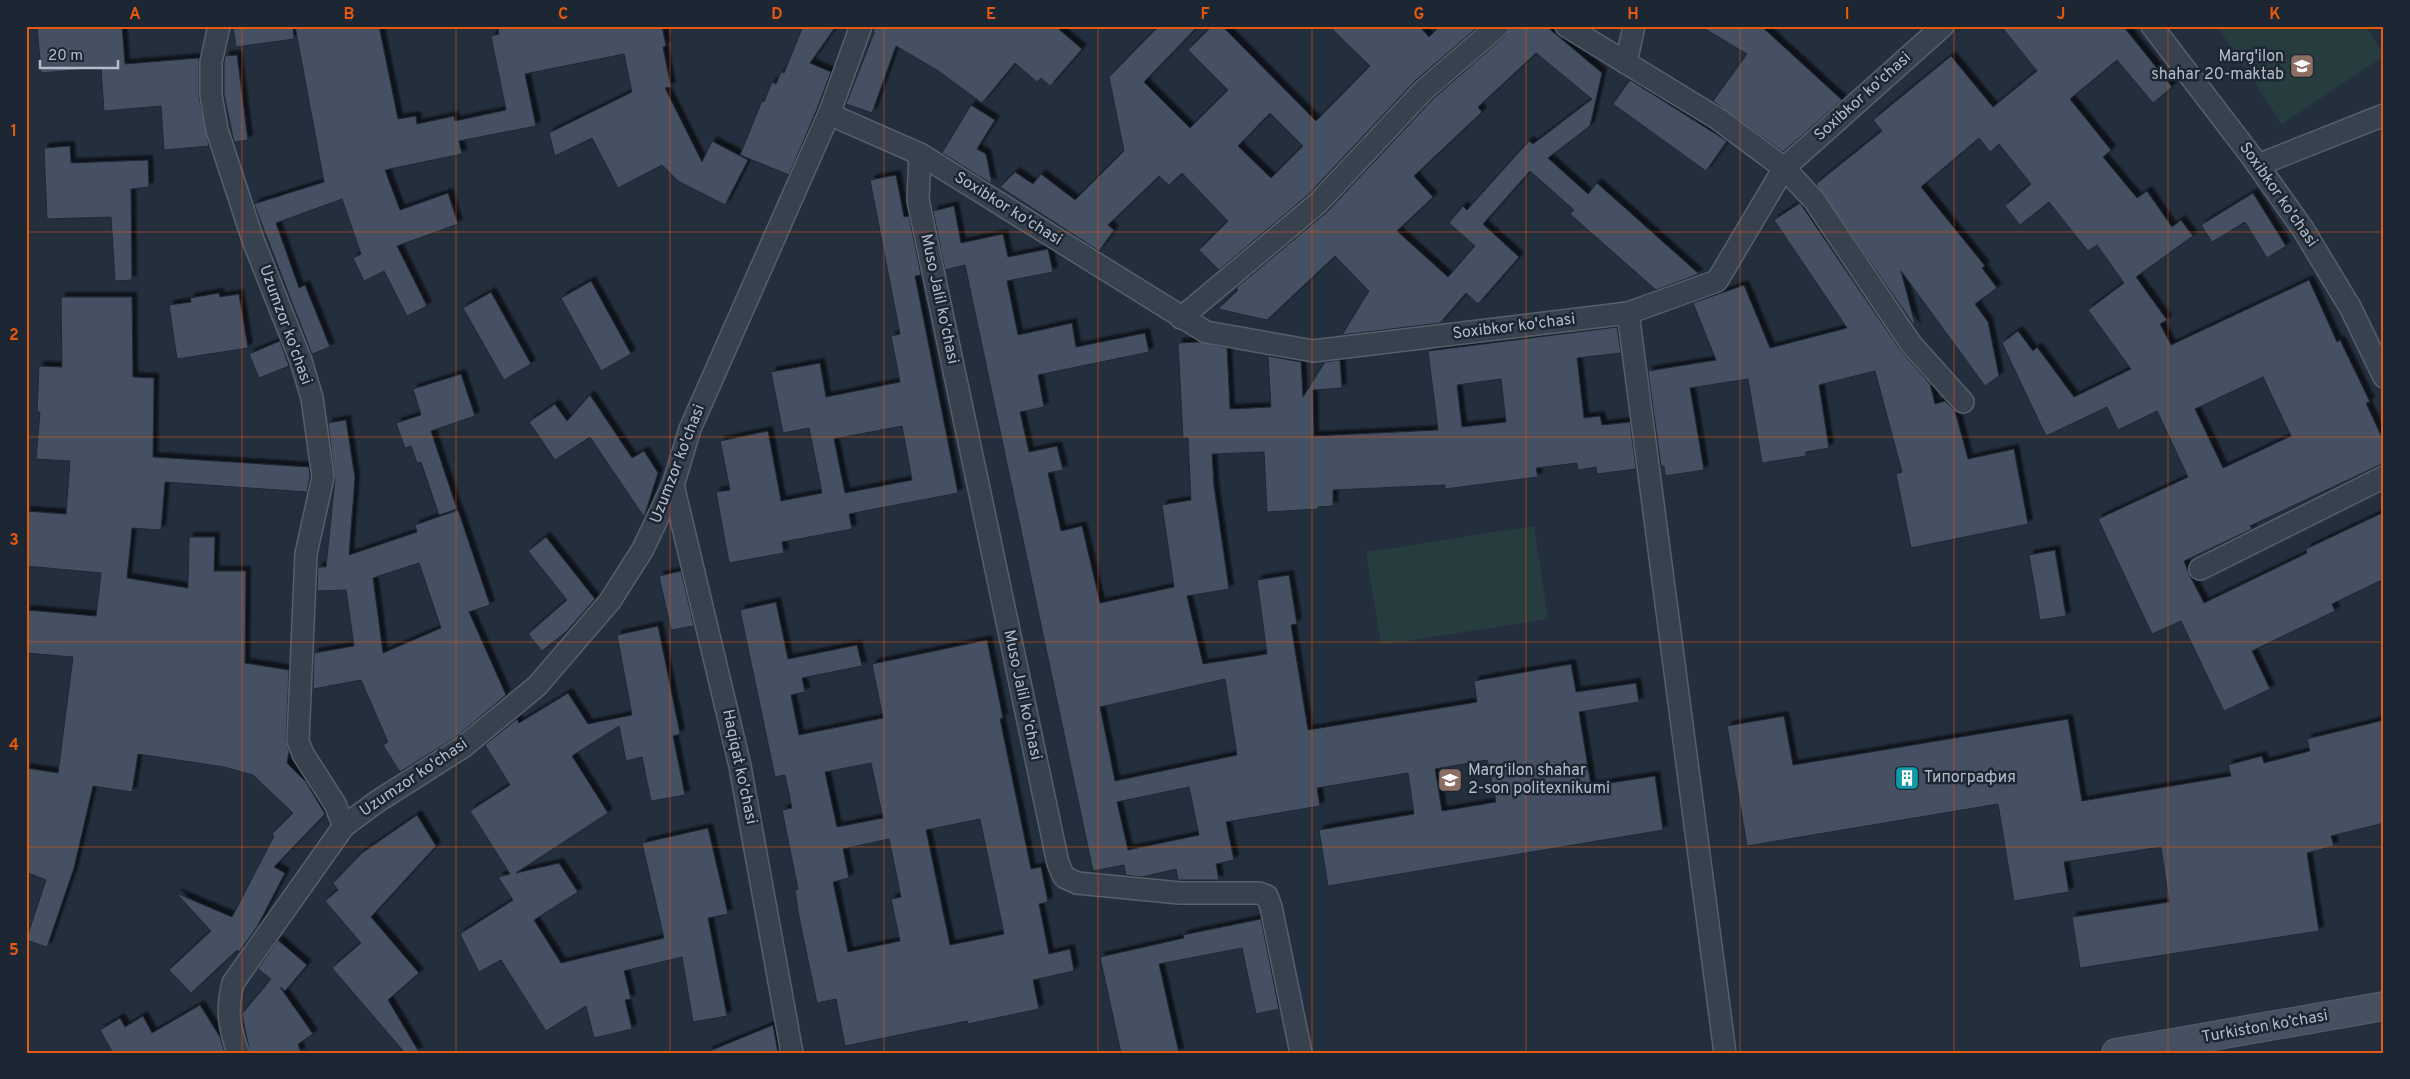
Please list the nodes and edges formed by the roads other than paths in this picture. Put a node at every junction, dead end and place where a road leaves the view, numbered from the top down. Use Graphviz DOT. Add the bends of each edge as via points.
graph roads {
  1 [pos="219,26"];
  2 [pos="861,26"];
  3 [pos="1498,26"];
  4 [pos="1566,26"];
  5 [pos="1634,26"];
  6 [pos="1943,26"];
  7 [pos="2152,26"];
  8 [pos="1626,63"];
  9 [pos="829,114"];
  10 [pos="2384,115"];
  11 [pos="920,154"];
  12 [pos="2258,165"];
  13 [pos="1784,168"];
  14 [pos="1628,312"];
  15 [pos="1181,318"];
  16 [pos="2384,377"];
  17 [pos="1963,402"];
  18 [pos="2384,477"];
  19 [pos="673,485"];
  20 [pos="2200,569"];
  21 [pos="344,826"];
  22 [pos="2384,1006"];
  23 [pos="238,1053"];
  24 [pos="792,1053"];
  25 [pos="1300,1053"];
  26 [pos="1725,1053"];
  27 [pos="2116,1053"];
  1 -- 21 [label="street, Uzumzor ko'chasi" via="211,62 211,95 217,130 253,240 301,361 313,406 323,477 306,554 298,741 335,804"];
  2 -- 9 [label="street, Uzumzor ko'chasi"];
  3 -- 15 [label="street" via="1424,90 1318,203"];
  4 -- 8 [label="street"];
  5 -- 8 [label="street"];
  6 -- 13 [label="street, Soxibkor ko'chasi"];
  7 -- 12 [label="street, Soxibkor ko'chasi"];
  8 -- 13 [label="street" via="1718,119"];
  9 -- 11 [label="street, Soxibkor ko'chasi"];
  9 -- 19 [label="street, Uzumzor ko'chasi" via="690,428"];
  10 -- 12 [label="street"];
  11 -- 15 [label="street, Soxibkor ko'chasi"];
  11 -- 25 [label="street, Muso Jalil ko'chasi" via="918,200 1058,864 1064,877 1078,884 1180,893 1259,893 1266,896 1271,907"];
  12 -- 16 [label="street, Soxibkor ko'chasi" via="2304,228 2350,307"];
  13 -- 14 [label="street, Soxibkor ko'chasi" via="1717,281"];
  13 -- 17 [label="street" via="1814,200 1910,344"];
  14 -- 15 [label="street, Soxibkor ko'chasi" via="1313,351 1206,332"];
  14 -- 26 [label="street"];
  18 -- 20 [label="street"];
  19 -- 21 [label="street, Uzumzor ko'chasi" via="643,549 610,601 537,686 463,747"];
  19 -- 24 [label="street, Haqiqat ko'chasi" via="740,766"];
  21 -- 23 [label="street, Uzumzor ko'chasi" via="233,983 228,1003 229,1026"];
  22 -- 27 [label="main road, Turkiston ko’chasi"];
}
